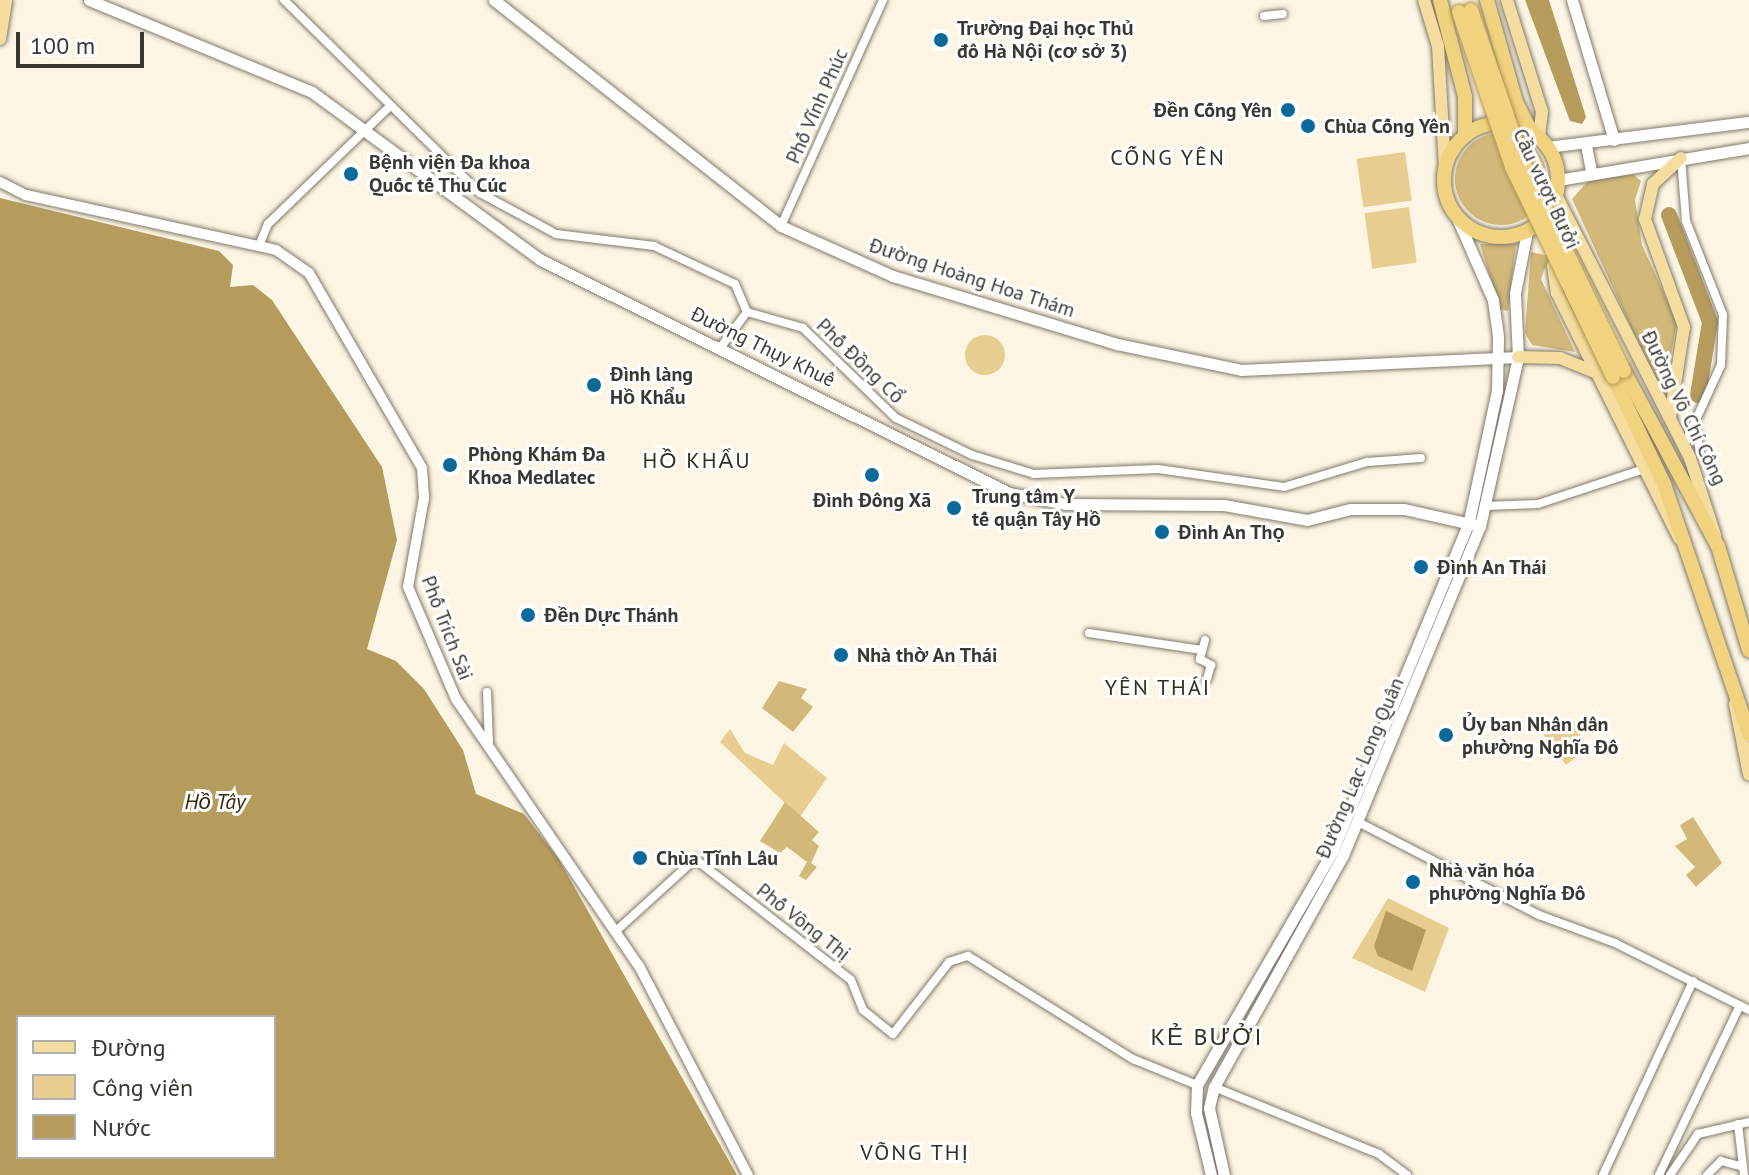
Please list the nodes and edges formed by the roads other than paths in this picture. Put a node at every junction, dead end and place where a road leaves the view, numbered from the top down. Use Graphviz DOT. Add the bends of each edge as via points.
graph roads {
  1 [pos="6,0"];
  2 [pos="89,0"];
  3 [pos="284,0"];
  4 [pos="494,0"];
  5 [pos="883,0"];
  6 [pos="1424,0"];
  7 [pos="1440,0"];
  8 [pos="1487,0"];
  9 [pos="1507,0"];
  10 [pos="1572,0"];
  11 [pos="1464,5"];
  12 [pos="1283,14"];
  13 [pos="1264,16"];
  14 [pos="0,39"];
  15 [pos="390,106"];
  16 [pos="1749,122"];
  17 [pos="369,128"];
  18 [pos="1465,136"];
  19 [pos="1540,139"];
  20 [pos="1614,140"];
  21 [pos="1586,145"];
  22 [pos="1749,148"];
  23 [pos="1681,158"];
  24 [pos="1445,167"];
  25 [pos="1591,171"];
  26 [pos="1558,180"];
  27 [pos="0,182"];
  28 [pos="1556,195"];
  29 [pos="1457,218"];
  30 [pos="781,226"];
  31 [pos="1527,231"];
  32 [pos="259,246"];
  33 [pos="1585,263"];
  34 [pos="747,312"];
  35 [pos="721,347"];
  36 [pos="1518,357"];
  37 [pos="1498,363"];
  38 [pos="1594,372"];
  39 [pos="1618,374"];
  40 [pos="1670,420"];
  41 [pos="1695,426"];
  42 [pos="938,439"];
  43 [pos="1683,447"];
  44 [pos="1700,451"];
  45 [pos="930,458"];
  46 [pos="1421,458"];
  47 [pos="1641,470"];
  48 [pos="1485,506"];
  49 [pos="1474,524"];
  50 [pos="1682,544"];
  51 [pos="1718,546"];
  52 [pos="1089,633"];
  53 [pos="1205,640"];
  54 [pos="1202,650"];
  55 [pos="1749,650"];
  56 [pos="1207,679"];
  57 [pos="487,692"];
  58 [pos="1735,704"];
  59 [pos="1749,734"];
  60 [pos="489,743"];
  61 [pos="1374,772"];
  62 [pos="1749,775"];
  63 [pos="1358,822"];
  64 [pos="1338,852"];
  65 [pos="616,931"];
  66 [pos="1280,950"];
  67 [pos="1693,981"];
  68 [pos="1740,1005"];
  69 [pos="1749,1010"];
  70 [pos="1197,1085"];
  71 [pos="1214,1087"];
  72 [pos="1749,1122"];
  73 [pos="1738,1124"];
  74 [pos="1744,1171"];
  75 [pos="748,1175"];
  76 [pos="1211,1175"];
  77 [pos="1224,1175"];
  78 [pos="1407,1175"];
  79 [pos="1603,1175"];
  80 [pos="1659,1175"];
  81 [pos="1670,1175"];
  82 [pos="1707,1175"];
  1 -- 14 [label="main road"];
  2 -- 17 [label="main road, Đường Thụy Khuê" via="312,92"];
  3 -- 15 [label="street"];
  4 -- 30 [label="main road, Đường Hoàng Hoa Thám"];
  5 -- 30 [label="street, Phố Vĩnh Phúc"];
  6 -- 24 [label="main road" via="1438,46"];
  7 -- 18 [label="highway" via="1465,97"];
  8 -- 19 [label="highway" via="1516,102"];
  9 -- 19 [label="main road" via="1542,112"];
  10 -- 20 [label="main road"];
  11 -- 39 [label="highway, Cầu vượt Bưởi, bridge" via="1512,167"];
  12 -- 13 [label="street"];
  15 -- 17 [label="street"];
  15 -- 34 [label="street" via="442,163 508,212 556,234 673,253 735,284"];
  16 -- 20 [label="main road"];
  17 -- 32 [label="street" via="268,224"];
  17 -- 35 [label="main road, Đường Thụy Khuê" via="541,260"];
  18 -- 19 [label="highway" via="1499,123"];
  18 -- 24 [label="highway"];
  19 -- 21 [label="main road"];
  19 -- 26 [label="highway"];
  20 -- 21 [label="main road"];
  21 -- 25 [label="main road"];
  22 -- 23 [label="main road"];
  23 -- 25 [label="main road"];
  23 -- 40 [label="main road" via="1653,184 1645,219 1684,327"];
  23 -- 41 [label="street" via="1686,221 1723,315 1721,365"];
  24 -- 29 [label="highway" via="1445,194"];
  25 -- 26 [label="main road"];
  26 -- 28 [label="highway"];
  27 -- 32 [label="street, Phố Trích Sài" via="26,195"];
  28 -- 31 [label="highway"];
  28 -- 33 [label="main road, Đường Võ Chí Công"];
  29 -- 31 [label="highway" via="1498,237"];
  29 -- 37 [label="main road, Đường Lạc Long Quân" via="1493,300"];
  30 -- 37 [label="main road, Đường Hoàng Hoa Thám" via="893,276 1185,361 1282,372"];
  31 -- 36 [label="main road, Đường Lạc Long Quân" via="1515,293"];
  32 -- 60 [label="street, Phố Trích Sài" via="285,253 309,273 356,364 419,460 424,498 408,587 456,699"];
  33 -- 38 [label="main road" via="1567,257 1553,266 1552,277"];
  33 -- 40 [label="main road, Đường Võ Chí Công"];
  34 -- 35 [label="street"];
  34 -- 42 [label="street, Phố Đồng Cổ" via="803,328 896,418"];
  35 -- 45 [label="main road, Đường Thụy Khuê" via="822,394"];
  36 -- 37 [label="main road, Đường Hoàng Hoa Thám"];
  36 -- 38 [label="main road" via="1560,358"];
  36 -- 48 [label="main road, Đường Lạc Long Quân"];
  37 -- 49 [label="main road, Đường Lạc Long Quân"];
  38 -- 47 [label="main road"];
  39 -- 50 [label="highway" via="1664,484"];
  39 -- 51 [label="highway"];
  40 -- 43 [label="main road, Đường Võ Chí Công"];
  41 -- 43 [label="street"];
  41 -- 44 [label="street"];
  42 -- 45 [label="street"];
  42 -- 46 [label="street, Phố Đồng Cổ" via="1034,474 1158,469 1284,487 1367,462"];
  43 -- 51 [label="main road, Đường Võ Chí Công"];
  45 -- 49 [label="main road, Đường Thụy Khuê" via="1048,503 1224,505 1307,520 1350,509 1404,509"];
  47 -- 48 [label="street" via="1564,496"];
  47 -- 50 [label="main road"];
  48 -- 49 [label="main road, Đường Lạc Long Quân"];
  49 -- 61 [label="main road, Đường Lạc Long Quân"];
  50 -- 58 [label="highway"];
  51 -- 55 [label="highway, Đường Võ Chí Công"];
  52 -- 54 [label="street"];
  53 -- 54 [label="street"];
  54 -- 56 [label="street" via="1200,659 1211,665"];
  57 -- 60 [label="street"];
  58 -- 59 [label="highway"];
  58 -- 62 [label="main road"];
  60 -- 65 [label="street, Phố Trích Sài"];
  61 -- 63 [label="main road, Đường Lạc Long Quân"];
  61 -- 64 [label="main road, Đường Lạc Long Quân"];
  63 -- 64 [label="main road, Đường Lạc Long Quân"];
  63 -- 67 [label="street" via="1539,915"];
  64 -- 66 [label="main road, Đường Lạc Long Quân"];
  65 -- 70 [label="street, Phố Võng Thị" via="695,859 851,980 863,1010 893,1034 949,962 968,956 1133,1059"];
  65 -- 75 [label="street, Phố Trích Sài"];
  66 -- 70 [label="main road, Đường Lạc Long Quân"];
  66 -- 71 [label="main road, Đường Lạc Long Quân"];
  67 -- 68 [label="street"];
  67 -- 79 [label="street"];
  68 -- 69 [label="street"];
  68 -- 80 [label="street"];
  70 -- 76 [label="main road"];
  71 -- 77 [label="main road, Đường Lạc Long Quân" via="1209,1108"];
  71 -- 78 [label="street" via="1379,1154"];
  72 -- 73 [label="street"];
  73 -- 74 [label="street"];
  73 -- 81 [label="street" via="1698,1134"];
  74 -- 82 [label="street" via="1721,1161"];
}
